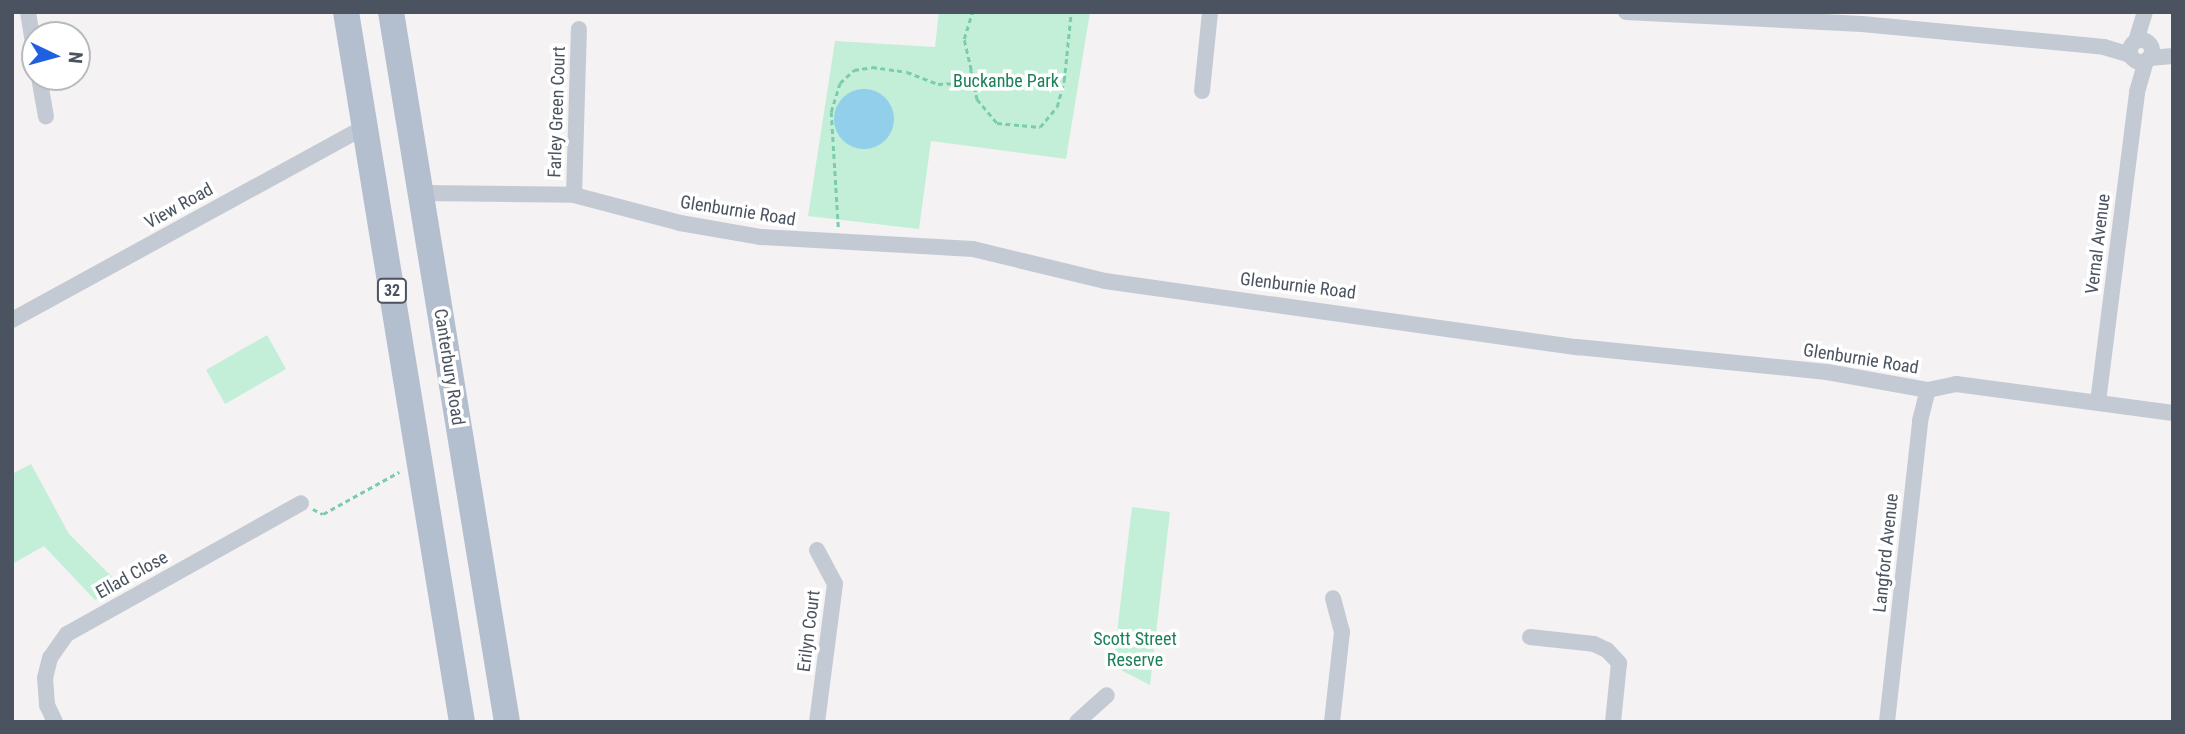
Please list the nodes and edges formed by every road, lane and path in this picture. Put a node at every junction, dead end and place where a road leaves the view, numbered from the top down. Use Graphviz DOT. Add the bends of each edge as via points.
graph roads {
  1 [pos="346,12"];
  2 [pos="391,12"];
  3 [pos="977,12"];
  4 [pos="1070,12"];
  5 [pos="1210,12"];
  6 [pos="1626,12"];
  7 [pos="2146,12"];
  8 [pos="971,14"];
  9 [pos="1863,18"];
  10 [pos="579,29"];
  11 [pos="2141,51"];
  12 [pos="2173,54"];
  13 [pos="971,70"];
  14 [pos="42,91"];
  15 [pos="1202,91"];
  16 [pos="46,116"];
  17 [pos="365,127"];
  18 [pos="421,193"];
  19 [pos="574,195"];
  20 [pos="840,244"];
  21 [pos="12,320"];
  22 [pos="1928,390"];
  23 [pos="2098,402"];
  24 [pos="2173,412"];
  25 [pos="399,472"];
  26 [pos="301,503"];
  27 [pos="817,550"];
  28 [pos="1334,598"];
  29 [pos="1530,637"];
  30 [pos="1107,695"];
  31 [pos="55,722"];
  32 [pos="462,722"];
  33 [pos="507,722"];
  34 [pos="817,722"];
  35 [pos="1077,722"];
  36 [pos="1332,722"];
  37 [pos="1613,722"];
  38 [pos="1887,722"];
  1 -- 17 [label="main road, 32"];
  2 -- 18 [label="main road, Canterbury Road"];
  3 -- 8 [label="path"];
  4 -- 13 [label="path" via="1064,81 1057,107 1040,127 998,123 978,99"];
  5 -- 15 [label="street"];
  6 -- 9 [label="street"];
  7 -- 11 [label="street, Vernal Avenue"];
  8 -- 13 [label="path" via="964,38"];
  9 -- 11 [label="street"];
  10 -- 19 [label="street, Farley Green Court"];
  11 -- 12 [label="street"];
  11 -- 23 [label="street, Vernal Avenue"];
  13 -- 20 [label="path" via="958,83 938,85 906,72 872,67 854,70 840,83 831,112"];
  14 -- 16 [label="street"];
  17 -- 21 [label="street, View Road"];
  17 -- 32 [label="main road, 32"];
  18 -- 19 [label="street, Glenburnie Road"];
  18 -- 33 [label="main road, Canterbury Road"];
  19 -- 20 [label="street, Glenburnie Road" via="680,223"];
  20 -- 22 [label="street, Glenburnie Road" via="922,243 973,249 1105,281 1577,347 1827,372"];
  22 -- 23 [label="street, Glenburnie Road" via="1956,384"];
  22 -- 38 [label="street, Langford Avenue" via="1920,421"];
  23 -- 24 [label="street, Glenburnie Road"];
  25 -- 26 [label="path" via="323,514"];
  26 -- 31 [label="street, Ellad Close" via="67,634 50,658 45,678 47,705"];
  27 -- 34 [label="street, Erilyn Court" via="835,584"];
  28 -- 36 [label="street" via="1342,632"];
  29 -- 37 [label="street" via="1606,650 1619,663"];
  30 -- 35 [label="street"];
}
